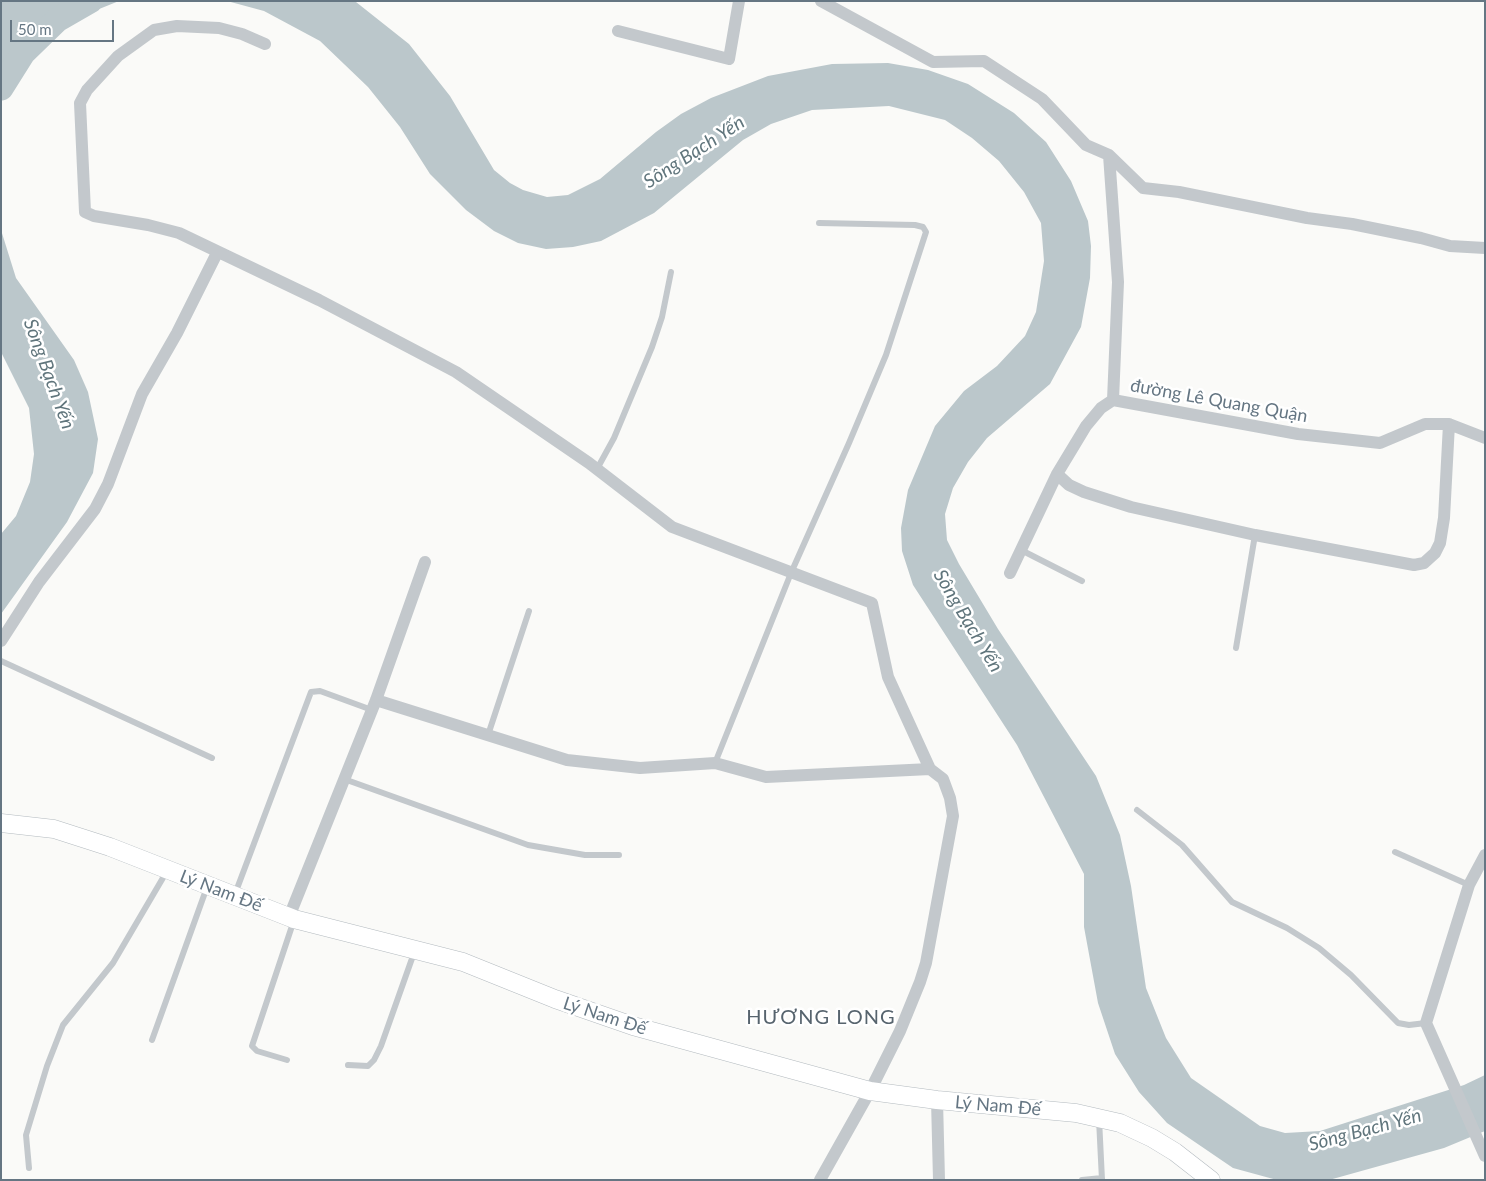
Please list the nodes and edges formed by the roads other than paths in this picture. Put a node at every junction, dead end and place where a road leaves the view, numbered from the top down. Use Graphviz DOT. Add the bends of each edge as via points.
graph roads {
  1 [pos="739,1"];
  2 [pos="821,1"];
  3 [pos="618,30"];
  4 [pos="265,44"];
  5 [pos="1109,154"];
  6 [pos="819,223"];
  7 [pos="1485,248"];
  8 [pos="218,253"];
  9 [pos="671,272"];
  10 [pos="1113,400"];
  11 [pos="1449,424"];
  12 [pos="1485,438"];
  13 [pos="597,469"];
  14 [pos="1058,474"];
  15 [pos="1255,535"];
  16 [pos="1020,549"];
  17 [pos="425,562"];
  18 [pos="791,573"];
  19 [pos="1010,573"];
  20 [pos="1082,581"];
  21 [pos="530,611"];
  22 [pos="1,642"];
  23 [pos="1236,648"];
  24 [pos="1,662"];
  25 [pos="374,705"];
  26 [pos="488,735"];
  27 [pos="212,758"];
  28 [pos="715,763"];
  29 [pos="930,769"];
  30 [pos="344,779"];
  31 [pos="1137,810"];
  32 [pos="1,823"];
  33 [pos="1395,852"];
  34 [pos="619,855"];
  35 [pos="1485,855"];
  36 [pos="168,870"];
  37 [pos="1469,885"];
  38 [pos="208,886"];
  39 [pos="233,897"];
  40 [pos="291,918"];
  41 [pos="415,949"];
  42 [pos="1426,1023"];
  43 [pos="152,1040"];
  44 [pos="287,1060"];
  45 [pos="348,1065"];
  46 [pos="870,1090"];
  47 [pos="937,1100"];
  48 [pos="1099,1117"];
  49 [pos="1485,1156"];
  50 [pos="29,1168"];
  51 [pos="1102,1179"];
  52 [pos="820,1180"];
  53 [pos="939,1180"];
  54 [pos="1082,1180"];
  55 [pos="1211,1180"];
  1 -- 3 [label="street" via="729,59"];
  2 -- 5 [label="street" via="933,62 984,61 1042,99 1086,145"];
  4 -- 8 [label="street" via="219,28 177,26 154,30 118,56 80,102 85,212 179,233"];
  5 -- 7 [label="street" via="1143,188 1412,236 1450,246"];
  5 -- 10 [label="street" via="1118,282"];
  6 -- 18 [label="lane" via="915,224 926,232 886,354"];
  8 -- 13 [label="street" via="319,300 456,372"];
  8 -- 22 [label="street" via="142,394 108,484 95,509 39,582"];
  9 -- 13 [label="lane" via="664,310 652,347 614,438"];
  10 -- 11 [label="street, đường Lê Quang Quận" via="1298,434 1380,442 1425,424"];
  10 -- 14 [label="street, đường Lê Quang Quận" via="1101,408 1086,426"];
  11 -- 12 [label="street, đường Lê Quang Quận"];
  11 -- 15 [label="street" via="1443,530 1435,553 1424,563 1402,564"];
  13 -- 18 [label="street" via="672,526"];
  14 -- 15 [label="street" via="1069,485 1084,492 1130,507"];
  14 -- 16 [label="street, đường Lê Quang Quận"];
  15 -- 23 [label="lane"];
  16 -- 19 [label="street, đường Lê Quang Quận"];
  16 -- 20 [label="lane"];
  17 -- 25 [label="street"];
  18 -- 28 [label="lane"];
  18 -- 29 [label="street" via="872,603 888,676"];
  21 -- 26 [label="lane"];
  24 -- 27 [label="lane"];
  25 -- 26 [label="street"];
  25 -- 30 [label="street"];
  25 -- 39 [label="lane" via="320,691 311,692"];
  26 -- 28 [label="street" via="576,761 640,768"];
  28 -- 29 [label="street" via="766,777"];
  29 -- 46 [label="street" via="943,779 953,810 945,862 924,970 900,1030"];
  30 -- 34 [label="lane" via="528,845 585,855"];
  30 -- 40 [label="street"];
  31 -- 42 [label="lane" via="1182,845 1232,902 1287,928 1319,948 1398,1023"];
  32 -- 36 [label="street, Lý Nam Đế" via="54,829"];
  33 -- 37 [label="lane"];
  35 -- 37 [label="street"];
  36 -- 38 [label="street, Lý Nam Đế"];
  36 -- 50 [label="lane" via="113,963 63,1025 46,1066 26,1135"];
  37 -- 42 [label="street"];
  38 -- 39 [label="street, Lý Nam Đế"];
  38 -- 43 [label="lane"];
  39 -- 40 [label="street, Lý Nam Đế"];
  40 -- 41 [label="street, Lý Nam Đế"];
  40 -- 44 [label="lane" via="252,1046 257,1051"];
  41 -- 45 [label="lane" via="374,1060 368,1066"];
  41 -- 46 [label="street, Lý Nam Đế" via="463,962 564,1003 633,1026"];
  42 -- 49 [label="street"];
  46 -- 47 [label="street, Lý Nam Đế"];
  46 -- 52 [label="street"];
  47 -- 48 [label="street, Lý Nam Đế"];
  47 -- 53 [label="street"];
  48 -- 51 [label="lane"];
  48 -- 55 [label="street, Lý Nam Đế" via="1152,1138"];
  51 -- 54 [label="lane"];
}
